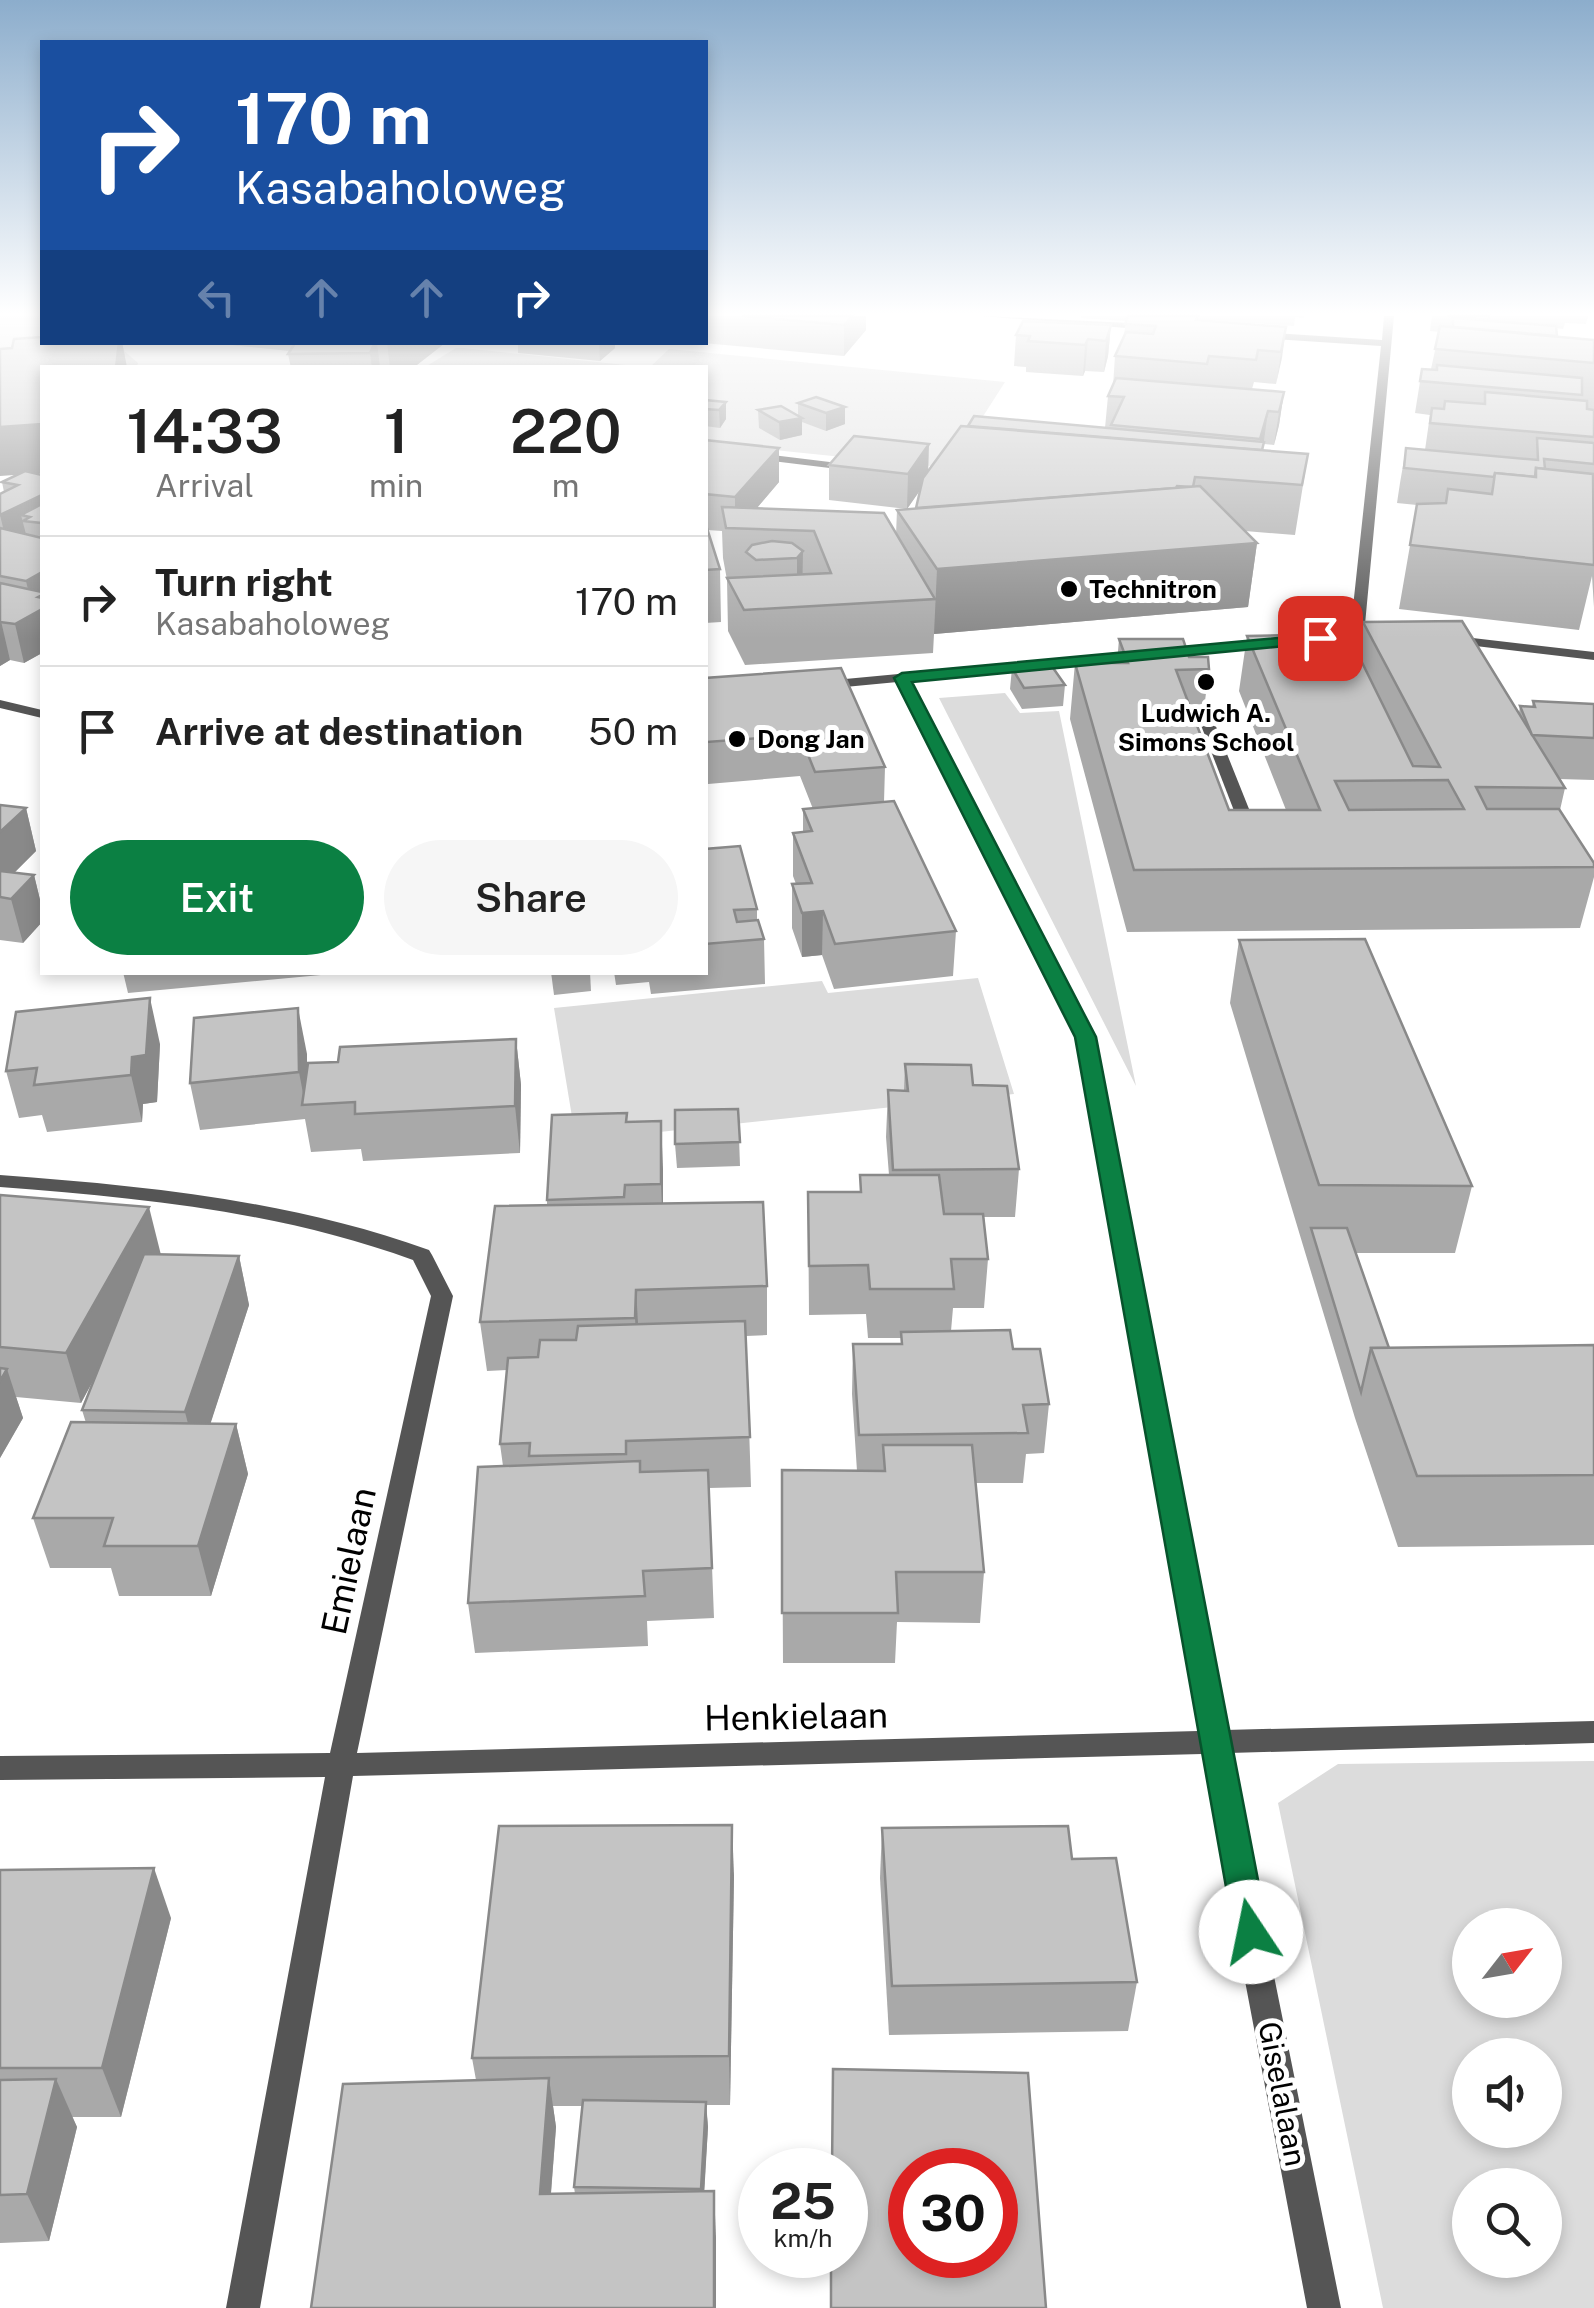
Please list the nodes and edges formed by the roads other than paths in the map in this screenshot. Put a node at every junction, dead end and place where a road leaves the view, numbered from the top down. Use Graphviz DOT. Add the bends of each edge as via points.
graph roads {
  1 [pos="1376,424"];
  2 [pos="708,450"];
  3 [pos="846,466"];
  4 [pos="1357,635"];
  5 [pos="1414,636"];
  6 [pos="1432,637"];
  7 [pos="1302,640"];
  8 [pos="1284,642"];
  9 [pos="1174,652"];
  10 [pos="1594,656"];
  11 [pos="902,678"];
  12 [pos="804,686"];
  13 [pos="0,704"];
  14 [pos="40,714"];
  15 [pos="1255,846"];
  16 [pos="0,1181"];
  17 [pos="1594,1732"];
  18 [pos="1214,1744"];
  19 [pos="341,1765"];
  20 [pos="0,1768"];
  21 [pos="243,2308"];
  22 [pos="1324,2308"];
  1 -- 4 [label="street"];
  2 -- 3 [label="street"];
  4 -- 5 [label="street"];
  4 -- 7 [label="street"];
  6 -- 10 [label="street"];
  8 -- 9 [label="street"];
  9 -- 11 [label="street"];
  9 -- 15 [label="street"];
  11 -- 12 [label="street"];
  11 -- 18 [label="street, Giselalaan" via="1086,1037"];
  13 -- 14 [label="street"];
  16 -- 19 [label="street, Emielaan" via="189,1200 363,1232 421,1256 442,1296"];
  17 -- 18 [label="street, Henkielaan"];
  18 -- 19 [label="street, Henkielaan"];
  18 -- 22 [label="street, Giselalaan"];
  19 -- 20 [label="street, Henkielaan"];
  19 -- 21 [label="street, Emielaan"];
}
